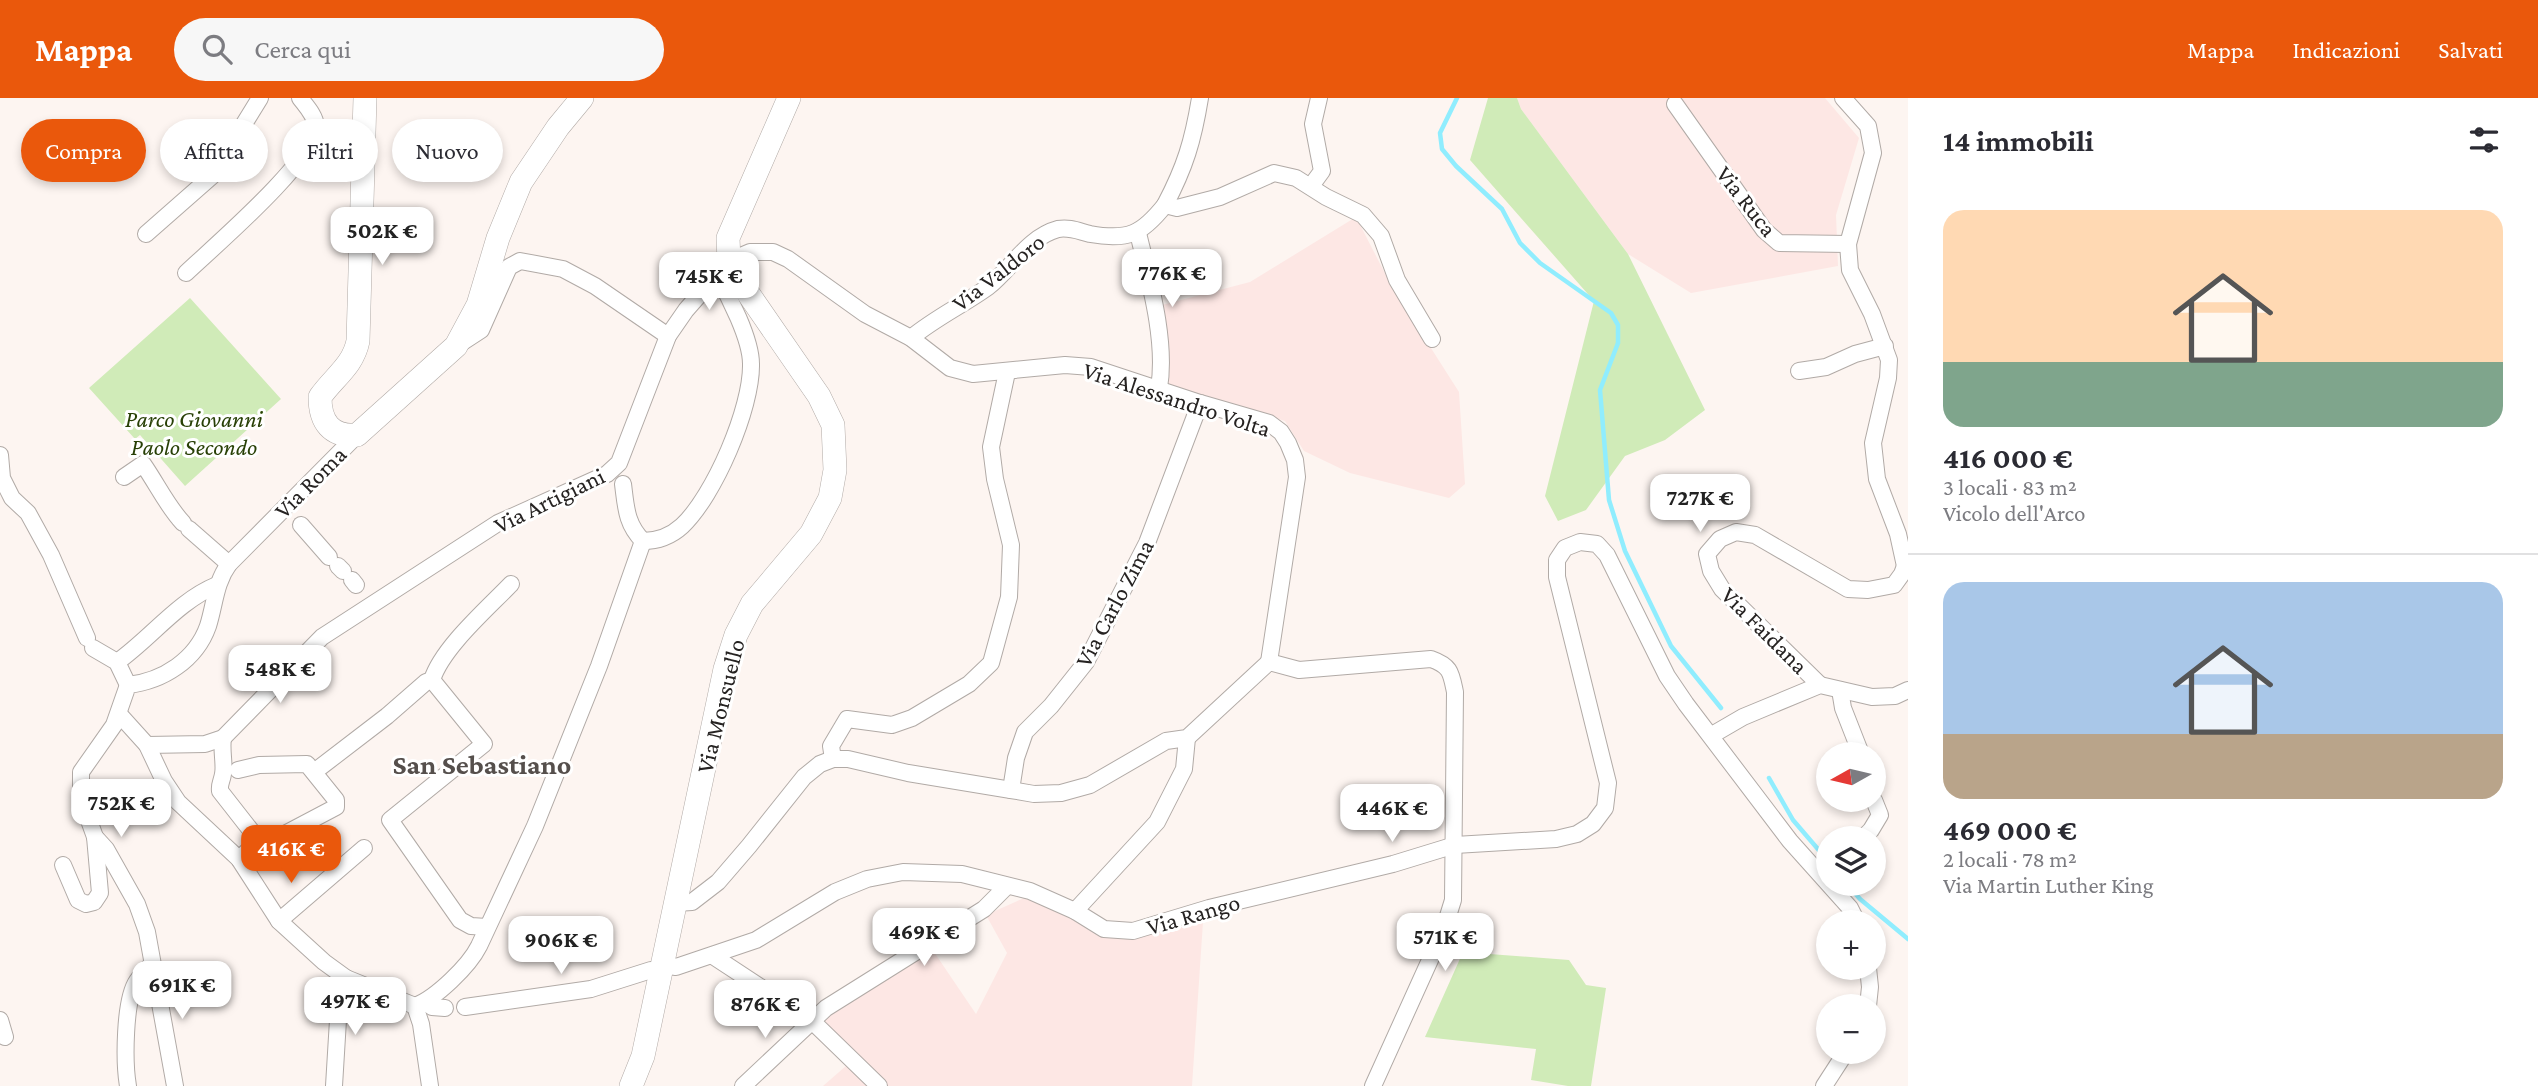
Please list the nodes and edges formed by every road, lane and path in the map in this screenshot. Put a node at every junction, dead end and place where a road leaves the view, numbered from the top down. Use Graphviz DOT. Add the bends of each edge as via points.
graph roads {
  1 [pos="260,98"];
  2 [pos="300,98"];
  3 [pos="365,98"];
  4 [pos="582,98"];
  5 [pos="789,98"];
  6 [pos="1200,98"];
  7 [pos="1319,98"];
  8 [pos="1843,98"];
  9 [pos="1675,104"];
  10 [pos="1311,186"];
  11 [pos="1165,205"];
  12 [pos="146,233"];
  13 [pos="1138,233"];
  14 [pos="1848,244"];
  15 [pos="723,267"];
  16 [pos="186,273"];
  17 [pos="911,338"];
  18 [pos="1432,339"];
  19 [pos="666,342"];
  20 [pos="456,346"];
  21 [pos="1885,346"];
  22 [pos="1799,371"];
  23 [pos="1007,372"];
  24 [pos="1159,388"];
  25 [pos="1200,403"];
  26 [pos="357,435"];
  27 [pos="0,455"];
  28 [pos="124,477"];
  29 [pos="623,484"];
  30 [pos="301,526"];
  31 [pos="643,541"];
  32 [pos="229,564"];
  33 [pos="1906,567"];
  34 [pos="351,580"];
  35 [pos="511,584"];
  36 [pos="217,585"];
  37 [pos="117,662"];
  38 [pos="1269,662"];
  39 [pos="432,680"];
  40 [pos="1908,681"];
  41 [pos="128,685"];
  42 [pos="1820,685"];
  43 [pos="1908,690"];
  44 [pos="1848,692"];
  45 [pos="119,714"];
  46 [pos="1712,736"];
  47 [pos="223,737"];
  48 [pos="1187,738"];
  49 [pos="1856,742"];
  50 [pos="147,745"];
  51 [pos="833,759"];
  52 [pos="230,772"];
  53 [pos="314,772"];
  54 [pos="1011,790"];
  55 [pos="281,836"];
  56 [pos="95,837"];
  57 [pos="1455,845"];
  58 [pos="364,848"];
  59 [pos="239,859"];
  60 [pos="63,865"];
  61 [pos="1007,886"];
  62 [pos="676,903"];
  63 [pos="1851,910"];
  64 [pos="1075,911"];
  65 [pos="279,921"];
  66 [pos="487,928"];
  67 [pos="713,956"];
  68 [pos="152,964"];
  69 [pos="661,967"];
  70 [pos="346,978"];
  71 [pos="420,1004"];
  72 [pos="465,1007"];
  73 [pos="445,1008"];
  74 [pos="0,1020"];
  75 [pos="812,1021"];
  76 [pos="5,1037"];
  77 [pos="1838,1064"];
  78 [pos="128,1086"];
  79 [pos="175,1086"];
  80 [pos="334,1086"];
  81 [pos="430,1086"];
  82 [pos="631,1086"];
  83 [pos="743,1086"];
  84 [pos="879,1086"];
  85 [pos="1373,1086"];
  86 [pos="1824,1086"];
  1 -- 12 [label="street" via="212,176"];
  2 -- 16 [label="street" via="313,116 314,137 282,183"];
  3 -- 26 [label="main road, Via Roma" via="358,341 348,366 320,397 323,419 331,430"];
  4 -- 20 [label="main road" via="521,182 478,305"];
  5 -- 15 [label="main road" via="728,238"];
  6 -- 11 [label="street" via="1185,167"];
  7 -- 10 [label="street" via="1313,124 1322,171"];
  8 -- 14 [label="street" via="1868,126 1873,153"];
  9 -- 14 [label="street, Via Ruca" via="1764,230 1779,243"];
  10 -- 11 [label="street" via="1274,173 1220,197 1177,208"];
  10 -- 18 [label="street" via="1363,215 1381,236 1396,280"];
  11 -- 13 [label="street"];
  13 -- 17 [label="street, Via Valdoro" via="1092,234 1067,227 1048,232 989,286"];
  13 -- 24 [label="street" via="1158,330"];
  14 -- 21 [label="street" via="1850,270"];
  15 -- 17 [label="street, Via Alessandro Volta" via="750,253 773,252 865,314"];
  15 -- 19 [label="street, Via Artigiani"];
  15 -- 31 [label="street" via="751,363 746,405 733,442 699,505 668,536"];
  15 -- 62 [label="main road, Via Monsuello" via="741,283 819,396 833,425 835,470 830,498 811,534 751,604 736,635 722,679"];
  17 -- 23 [label="street, Via Alessandro Volta" via="950,368 973,374"];
  19 -- 20 [label="street" via="595,286 563,270 520,261 509,267 481,330"];
  19 -- 34 [label="street, Via Artigiani" via="619,463 607,474 498,523 388,592"];
  20 -- 26 [label="main road"];
  21 -- 22 [label="street" via="1826,367"];
  21 -- 33 [label="street" via="1888,378 1873,443 1877,479"];
  23 -- 24 [label="street, Via Alessandro Volta" via="1065,365 1091,367"];
  23 -- 51 [label="street" via="991,447 1010,545 1009,597 991,663 969,684 912,718 892,725 847,719 831,746"];
  24 -- 25 [label="street, Via Alessandro Volta"];
  25 -- 38 [label="street, Via Alessandro Volta" via="1269,423 1281,432 1295,460 1297,477"];
  25 -- 54 [label="street, Via Carlo Zima" via="1147,543 1086,662 1025,732"];
  26 -- 32 [label="street, Via Roma"];
  27 -- 37 [label="street" via="2,478 51,555 90,643"];
  28 -- 32 [label="street" via="143,464 171,510"];
  29 -- 31 [label="street" via="627,517"];
  30 -- 34 [label="street"];
  31 -- 66 [label="street" via="540,814"];
  32 -- 36 [label="street, Via Roma"];
  33 -- 42 [label="street, Via Faidana" via="1894,585 1848,589 1755,535 1736,532 1720,539 1707,554 1722,589"];
  34 -- 47 [label="street, Via Artigiani" via="322,637"];
  35 -- 39 [label="street" via="436,666"];
  36 -- 37 [label="street" via="183,605"];
  36 -- 41 [label="street, Via Roma" via="207,628 189,657 155,680"];
  37 -- 41 [label="street"];
  38 -- 48 [label="street"];
  38 -- 57 [label="street" via="1299,670 1412,659 1443,663 1452,674 1455,692"];
  39 -- 53 [label="street"];
  39 -- 66 [label="street" via="484,744 390,820 460,920"];
  40 -- 44 [label="street" via="1892,688"];
  41 -- 45 [label="street"];
  42 -- 44 [label="street, Via Faidana"];
  42 -- 46 [label="street, Via Faidana" via="1743,717"];
  43 -- 44 [label="street, Via Faidana" via="1872,697"];
  44 -- 49 [label="street" via="1843,708"];
  45 -- 50 [label="street"];
  45 -- 56 [label="street" via="81,772 81,798"];
  46 -- 57 [label="street, Via Rango" via="1667,676 1607,555 1597,544 1580,542 1565,548 1557,560 1557,577 1608,783 1605,808 1593,824 1577,834"];
  46 -- 63 [label="street" via="1790,841"];
  47 -- 50 [label="street" via="205,744"];
  47 -- 52 [label="street" via="221,758"];
  48 -- 54 [label="street" via="1166,741 1090,785 1071,791 1034,794"];
  48 -- 64 [label="street" via="1184,769 1157,822"];
  50 -- 59 [label="street" via="178,802"];
  51 -- 54 [label="street"];
  51 -- 62 [label="street" via="804,777 718,882 692,902"];
  52 -- 53 [label="street" via="302,763"];
  52 -- 59 [label="street" via="220,791 256,837"];
  53 -- 55 [label="street" via="336,800 336,807"];
  56 -- 60 [label="street" via="100,893 94,902 78,900"];
  56 -- 68 [label="street" via="136,904"];
  57 -- 64 [label="street, Via Rango" via="1133,931 1104,929"];
  57 -- 85 [label="street" via="1453,900 1444,929"];
  58 -- 65 [label="street"];
  59 -- 65 [label="street"];
  61 -- 64 [label="street, Via Rango"];
  61 -- 67 [label="street, Via Rango" via="962,874 902,872 867,879 835,892 756,940"];
  61 -- 75 [label="street" via="984,909"];
  62 -- 69 [label="main road, Via Monsuello"];
  65 -- 70 [label="street"];
  66 -- 71 [label="street" via="472,959"];
  67 -- 69 [label="street, Via Rango"];
  67 -- 75 [label="street"];
  68 -- 78 [label="street" via="136,982 127,1018"];
  68 -- 79 [label="street"];
  69 -- 72 [label="street, Via Rango" via="591,989"];
  69 -- 82 [label="main road, Via Monsuello" via="643,1056"];
  70 -- 71 [label="street"];
  70 -- 80 [label="street" via="340,987"];
  71 -- 73 [label="street"];
  71 -- 81 [label="street"];
  74 -- 76 [label="street"];
  75 -- 83 [label="street"];
  75 -- 84 [label="street"];
  77 -- 86 [label="street"];
}
